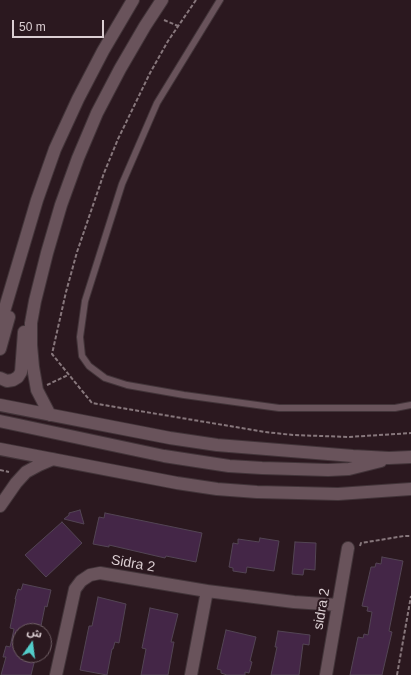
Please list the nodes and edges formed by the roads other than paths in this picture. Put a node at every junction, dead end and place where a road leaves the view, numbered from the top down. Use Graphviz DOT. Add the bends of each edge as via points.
graph roads {
  1 [pos="133,0"];
  2 [pos="162,0"];
  3 [pos="220,0"];
  4 [pos="11,292"];
  5 [pos="35,301"];
  6 [pos="0,325"];
  7 [pos="0,349"];
  8 [pos="0,378"];
  9 [pos="0,405"];
  10 [pos="411,405"];
  11 [pos="50,415"];
  12 [pos="0,421"];
  13 [pos="0,449"];
  14 [pos="411,457"];
  15 [pos="389,458"];
  16 [pos="54,459"];
  17 [pos="411,489"];
  18 [pos="0,506"];
  19 [pos="348,548"];
  20 [pos="207,591"];
  21 [pos="338,605"];
  22 [pos="56,675"];
  23 [pos="191,675"];
  24 [pos="326,675"];
  1 -- 4 [label="street" via="103,51 55,149 37,200"];
  2 -- 5 [label="street" via="120,69 97,113 78,158 46,253"];
  3 -- 10 [label="lane" via="157,103 122,184 85,301 80,337 82,356 89,366 105,378 127,385 191,396 279,408 395,408"];
  4 -- 6 [label="street"];
  4 -- 7 [label="street" via="12,307"];
  5 -- 8 [label="street" via="26,319 21,372 13,380"];
  5 -- 11 [label="street" via="31,323 33,367 37,390"];
  9 -- 11 [label="street"];
  11 -- 15 [label="street" via="217,445"];
  12 -- 15 [label="street" via="164,456 222,465 328,470 370,464"];
  13 -- 16 [label="street"];
  14 -- 15 [label="street"];
  16 -- 17 [label="street" via="217,489 338,494"];
  16 -- 18 [label="street" via="26,472"];
  19 -- 21 [label="street, sidra 2"];
  20 -- 21 [label="street, Sidra 2"];
  20 -- 22 [label="street, Sidra 2" via="111,574 90,575 75,589"];
  20 -- 23 [label="street"];
  21 -- 24 [label="street, sidra 2"];
}
